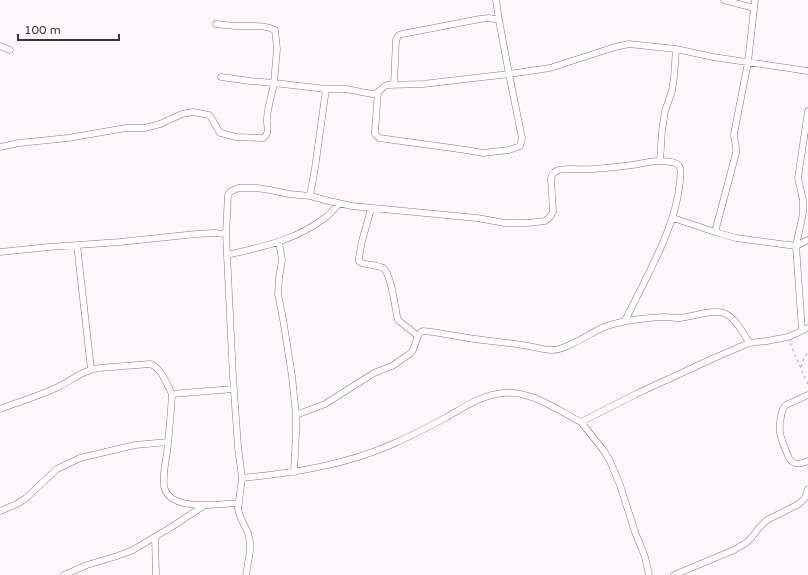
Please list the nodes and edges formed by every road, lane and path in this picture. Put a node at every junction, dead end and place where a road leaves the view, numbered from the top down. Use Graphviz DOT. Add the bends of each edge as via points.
graph roads {
  1 [pos="496,0"];
  2 [pos="724,0"];
  3 [pos="755,0"];
  4 [pos="754,8"];
  5 [pos="499,20"];
  6 [pos="216,24"];
  7 [pos="0,46"];
  8 [pos="676,49"];
  9 [pos="10,50"];
  10 [pos="748,62"];
  11 [pos="808,71"];
  12 [pos="509,74"];
  13 [pos="221,77"];
  14 [pos="274,83"];
  15 [pos="394,85"];
  16 [pos="326,88"];
  17 [pos="378,92"];
  18 [pos="808,111"];
  19 [pos="0,148"];
  20 [pos="660,161"];
  21 [pos="310,196"];
  22 [pos="339,204"];
  23 [pos="371,209"];
  24 [pos="673,218"];
  25 [pos="715,232"];
  26 [pos="226,234"];
  27 [pos="808,240"];
  28 [pos="279,242"];
  29 [pos="77,245"];
  30 [pos="796,246"];
  31 [pos="0,252"];
  32 [pos="227,255"];
  33 [pos="625,321"];
  34 [pos="805,329"];
  35 [pos="418,336"];
  36 [pos="788,337"];
  37 [pos="749,343"];
  38 [pos="808,351"];
  39 [pos="801,367"];
  40 [pos="91,369"];
  41 [pos="808,385"];
  42 [pos="234,389"];
  43 [pos="172,394"];
  44 [pos="808,395"];
  45 [pos="0,409"];
  46 [pos="296,415"];
  47 [pos="581,422"];
  48 [pos="168,442"];
  49 [pos="808,460"];
  50 [pos="294,472"];
  51 [pos="242,478"];
  52 [pos="808,490"];
  53 [pos="239,503"];
  54 [pos="205,505"];
  55 [pos="0,511"];
  56 [pos="155,537"];
  57 [pos="64,575"];
  58 [pos="156,575"];
  59 [pos="246,575"];
  60 [pos="649,575"];
  61 [pos="674,575"];
  1 -- 5 [label="street"];
  2 -- 4 [label="street"];
  3 -- 4 [label="street"];
  4 -- 10 [label="street"];
  5 -- 12 [label="street"];
  5 -- 15 [label="street" via="480,19 402,34 396,40"];
  6 -- 14 [label="street" via="264,26 275,30"];
  7 -- 9 [label="street"];
  8 -- 10 [label="street"];
  8 -- 12 [label="street" via="628,44 550,68"];
  8 -- 20 [label="street" via="672,91 662,131"];
  10 -- 11 [label="street"];
  10 -- 25 [label="street" via="734,134 736,154"];
  12 -- 15 [label="street"];
  12 -- 17 [label="street" via="522,138 520,146 509,150 483,153 379,138 375,134"];
  13 -- 14 [label="street"];
  14 -- 16 [label="street"];
  14 -- 19 [label="street" via="267,119 268,133 263,138 236,137 220,133 209,116 193,112 145,128 126,128 18,143"];
  15 -- 17 [label="street" via="385,86"];
  16 -- 17 [label="street" via="373,94"];
  16 -- 21 [label="street"];
  18 -- 30 [label="street" via="798,178 803,213"];
  20 -- 23 [label="street" via="616,167 558,170 551,178 553,212 550,217 539,222 505,222"];
  20 -- 24 [label="street" via="676,163 680,169 679,192"];
  21 -- 22 [label="street"];
  21 -- 26 [label="street" via="257,188 238,188 228,195"];
  22 -- 23 [label="street"];
  22 -- 28 [label="street" via="308,229"];
  23 -- 35 [label="street" via="359,261 384,269 390,282 398,320"];
  24 -- 25 [label="street"];
  24 -- 33 [label="street"];
  25 -- 30 [label="street" via="736,238"];
  26 -- 29 [label="street" via="196,234"];
  26 -- 32 [label="street"];
  27 -- 30 [label="street"];
  28 -- 32 [label="street"];
  28 -- 46 [label="street" via="282,260 278,294 284,319"];
  29 -- 31 [label="street"];
  29 -- 40 [label="street"];
  30 -- 34 [label="street"];
  32 -- 42 [label="street"];
  33 -- 35 [label="street" via="606,326 553,350 433,331 423,331"];
  33 -- 37 [label="street" via="720,313 729,316 736,323"];
  34 -- 36 [label="street"];
  35 -- 46 [label="street" via="414,350 392,366 374,373 324,404"];
  36 -- 37 [label="street"];
  36 -- 39 [label="path"];
  37 -- 47 [label="street"];
  38 -- 39 [label="path"];
  39 -- 41 [label="path"];
  40 -- 43 [label="street" via="154,365"];
  40 -- 45 [label="street" via="54,389"];
  42 -- 43 [label="street"];
  42 -- 51 [label="street"];
  43 -- 48 [label="street"];
  44 -- 49 [label="street" via="783,407 779,428 791,462 796,464"];
  46 -- 50 [label="street"];
  47 -- 50 [label="street" via="539,399 503,393 478,400 394,444 351,459"];
  47 -- 60 [label="street" via="610,461 645,557"];
  48 -- 54 [label="street" via="164,471 166,492 174,499 189,504"];
  48 -- 55 [label="street" via="134,445 80,458 57,469 17,504"];
  50 -- 51 [label="street"];
  51 -- 53 [label="street"];
  52 -- 61 [label="street" via="799,504 767,520 746,543"];
  53 -- 54 [label="street"];
  53 -- 59 [label="street" via="238,510 250,542"];
  54 -- 56 [label="street"];
  56 -- 57 [label="street" via="133,550"];
  56 -- 58 [label="street"];
}
